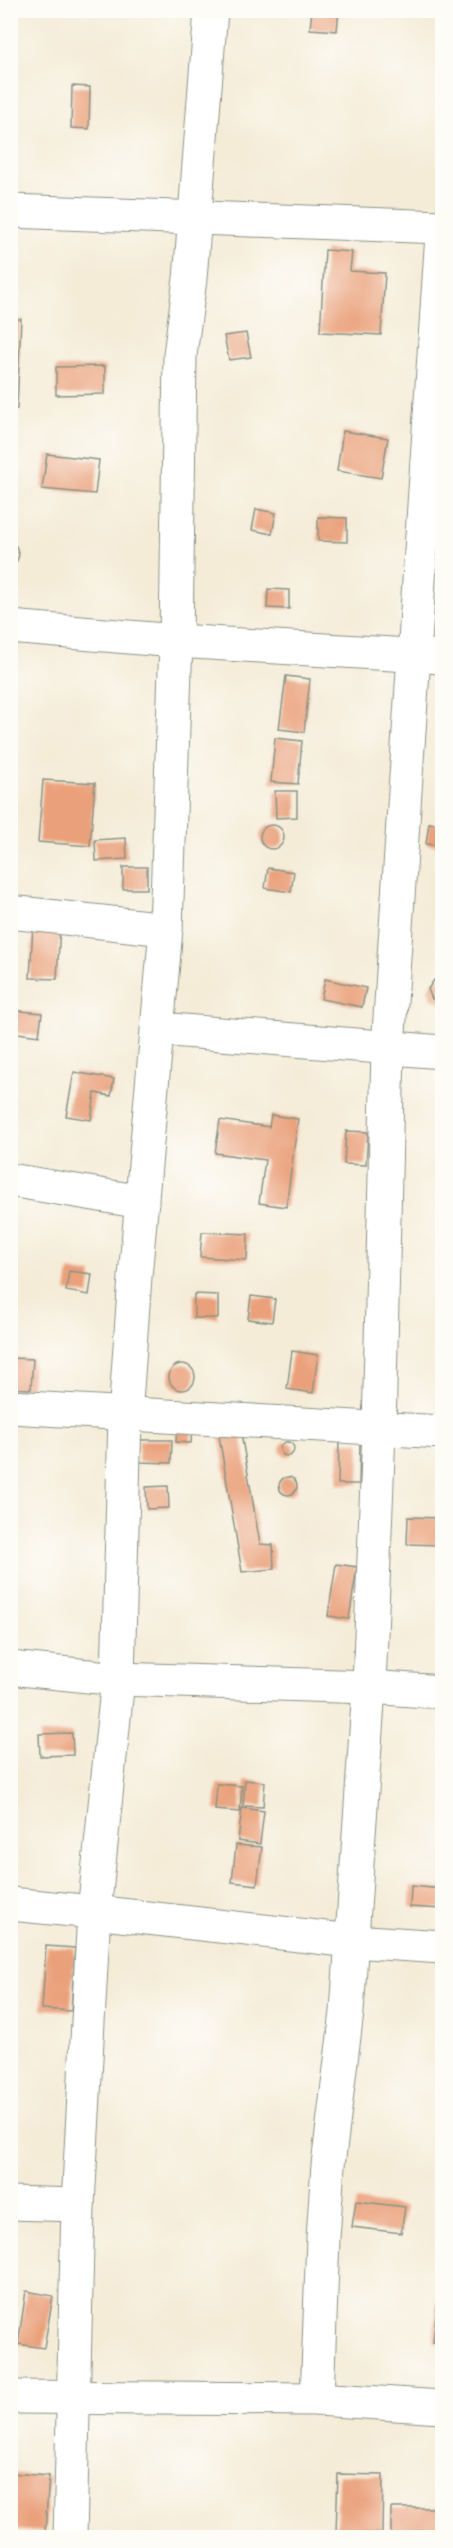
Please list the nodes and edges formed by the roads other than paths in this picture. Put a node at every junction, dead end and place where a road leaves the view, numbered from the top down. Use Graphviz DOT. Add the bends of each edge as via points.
graph roads {
  1 [pos="212,10"];
  2 [pos="10,211"];
  3 [pos="195,217"];
  4 [pos="442,226"];
  5 [pos="442,234"];
  6 [pos="10,627"];
  7 [pos="176,641"];
  8 [pos="428,657"];
  9 [pos="10,912"];
  10 [pos="166,929"];
  11 [pos="159,1029"];
  12 [pos="388,1048"];
  13 [pos="442,1052"];
  14 [pos="10,1180"];
  15 [pos="142,1202"];
  16 [pos="10,1407"];
  17 [pos="125,1416"];
  18 [pos="379,1430"];
  19 [pos="442,1432"];
  20 [pos="10,1668"];
  21 [pos="118,1679"];
  22 [pos="369,1687"];
  23 [pos="442,1692"];
  24 [pos="10,1904"];
  25 [pos="94,1912"];
  26 [pos="352,1941"];
  27 [pos="442,1947"];
  28 [pos="10,2203"];
  29 [pos="78,2205"];
  30 [pos="10,2397"];
  31 [pos="75,2398"];
  32 [pos="317,2399"];
  33 [pos="442,2407"];
  34 [pos="70,2538"];
  1 -- 3 [label="street"];
  2 -- 3 [label="street"];
  3 -- 4 [label="street"];
  3 -- 7 [label="street" via="180,355"];
  5 -- 8 [label="street"];
  6 -- 7 [label="street"];
  7 -- 8 [label="street"];
  7 -- 10 [label="street"];
  8 -- 12 [label="street"];
  9 -- 10 [label="street"];
  10 -- 11 [label="street"];
  11 -- 12 [label="street"];
  11 -- 15 [label="street"];
  12 -- 13 [label="street"];
  12 -- 18 [label="street"];
  14 -- 15 [label="street"];
  15 -- 17 [label="street"];
  16 -- 17 [label="street"];
  17 -- 18 [label="street"];
  17 -- 21 [label="street"];
  18 -- 19 [label="street"];
  18 -- 22 [label="street"];
  20 -- 21 [label="street"];
  21 -- 22 [label="street"];
  21 -- 25 [label="street"];
  22 -- 23 [label="street"];
  22 -- 26 [label="street"];
  24 -- 25 [label="street"];
  25 -- 26 [label="street"];
  25 -- 29 [label="street"];
  26 -- 27 [label="street"];
  26 -- 32 [label="street" via="325,2207"];
  28 -- 29 [label="street"];
  29 -- 31 [label="street"];
  30 -- 31 [label="street"];
  31 -- 32 [label="street"];
  31 -- 34 [label="street"];
  32 -- 33 [label="street"];
}
